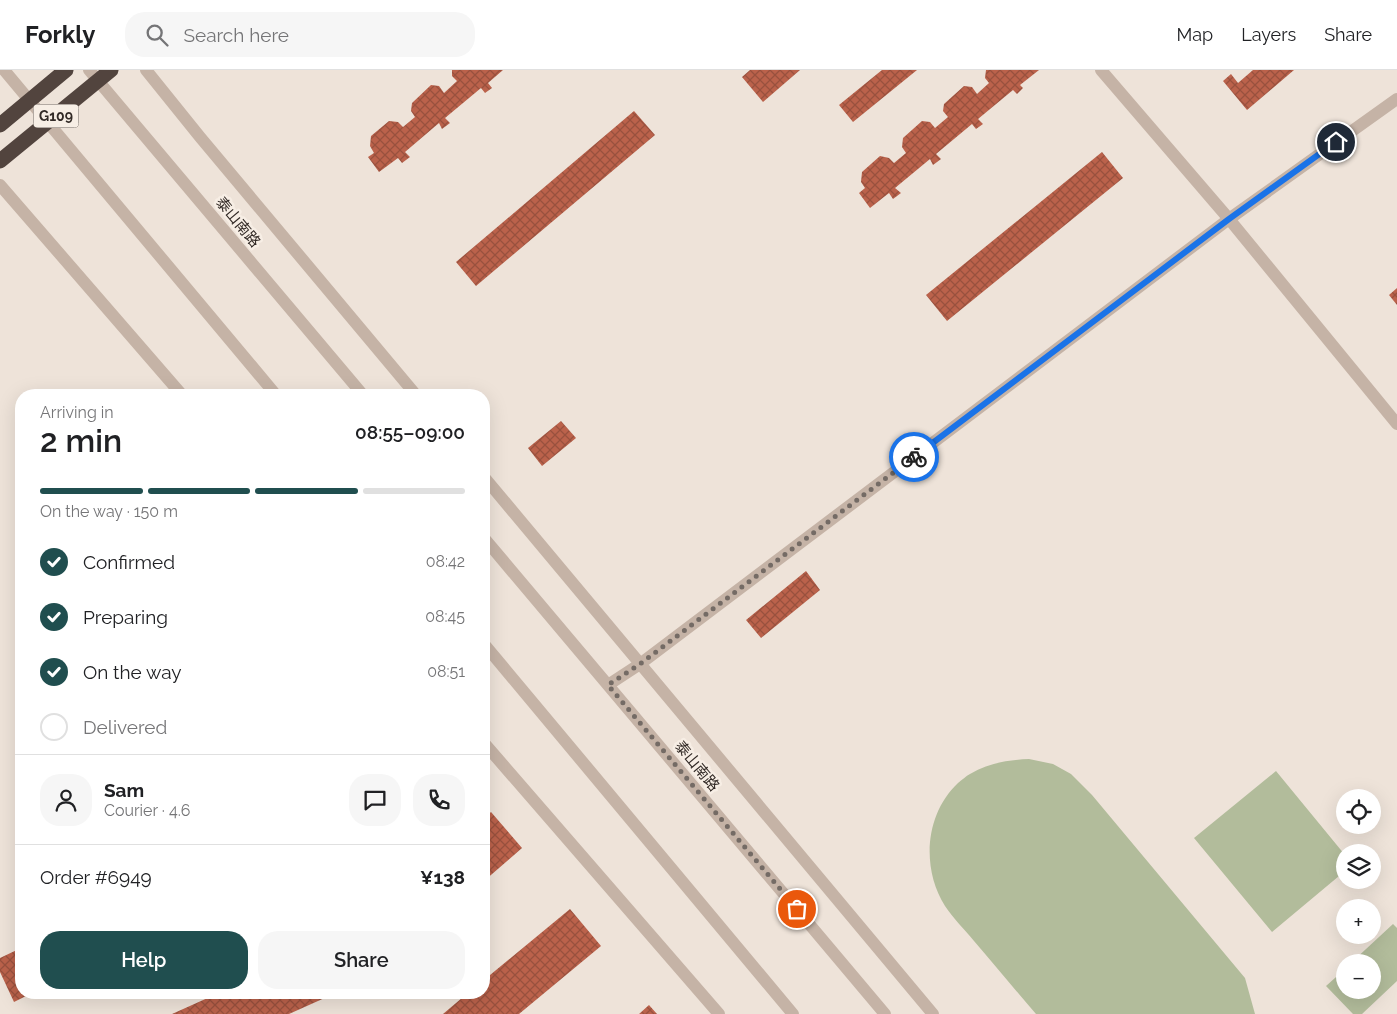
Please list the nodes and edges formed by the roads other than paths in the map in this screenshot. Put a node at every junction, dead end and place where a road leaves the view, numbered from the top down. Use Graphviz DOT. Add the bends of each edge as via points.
graph roads {
  1 [pos="4,70"];
  2 [pos="66,70"];
  3 [pos="111,70"];
  4 [pos="146,70"];
  5 [pos="1101,70"];
  6 [pos="94,76"];
  7 [pos="1397,99"];
  8 [pos="29,101"];
  9 [pos="48,122"];
  10 [pos="0,125"];
  11 [pos="0,161"];
  12 [pos="0,185"];
  13 [pos="1229,219"];
  14 [pos="177,389"];
  15 [pos="271,389"];
  16 [pos="358,389"];
  17 [pos="411,389"];
  18 [pos="1397,424"];
  19 [pos="490,484"];
  20 [pos="490,545"];
  21 [pos="490,651"];
  22 [pos="640,664"];
  23 [pos="608,685"];
  24 [pos="490,749"];
  25 [pos="719,1014"];
  26 [pos="793,1014"];
  27 [pos="885,1014"];
  28 [pos="933,1014"];
  1 -- 8 [label="street"];
  2 -- 8 [label="highway, G109"];
  3 -- 6 [label="highway, G109"];
  4 -- 17 [label="street"];
  5 -- 13 [label="street"];
  6 -- 9 [label="highway, G109"];
  6 -- 16 [label="street, 泰山南路"];
  7 -- 13 [label="street"];
  8 -- 9 [label="street"];
  8 -- 10 [label="highway, G109"];
  9 -- 11 [label="highway, G109"];
  9 -- 15 [label="street"];
  12 -- 14 [label="street"];
  13 -- 18 [label="street"];
  13 -- 22 [label="street"];
  19 -- 22 [label="street"];
  20 -- 23 [label="street, 泰山南路"];
  21 -- 26 [label="street"];
  22 -- 23 [label="street"];
  22 -- 28 [label="street"];
  23 -- 27 [label="street, 泰山南路"];
  24 -- 25 [label="street"];
}
